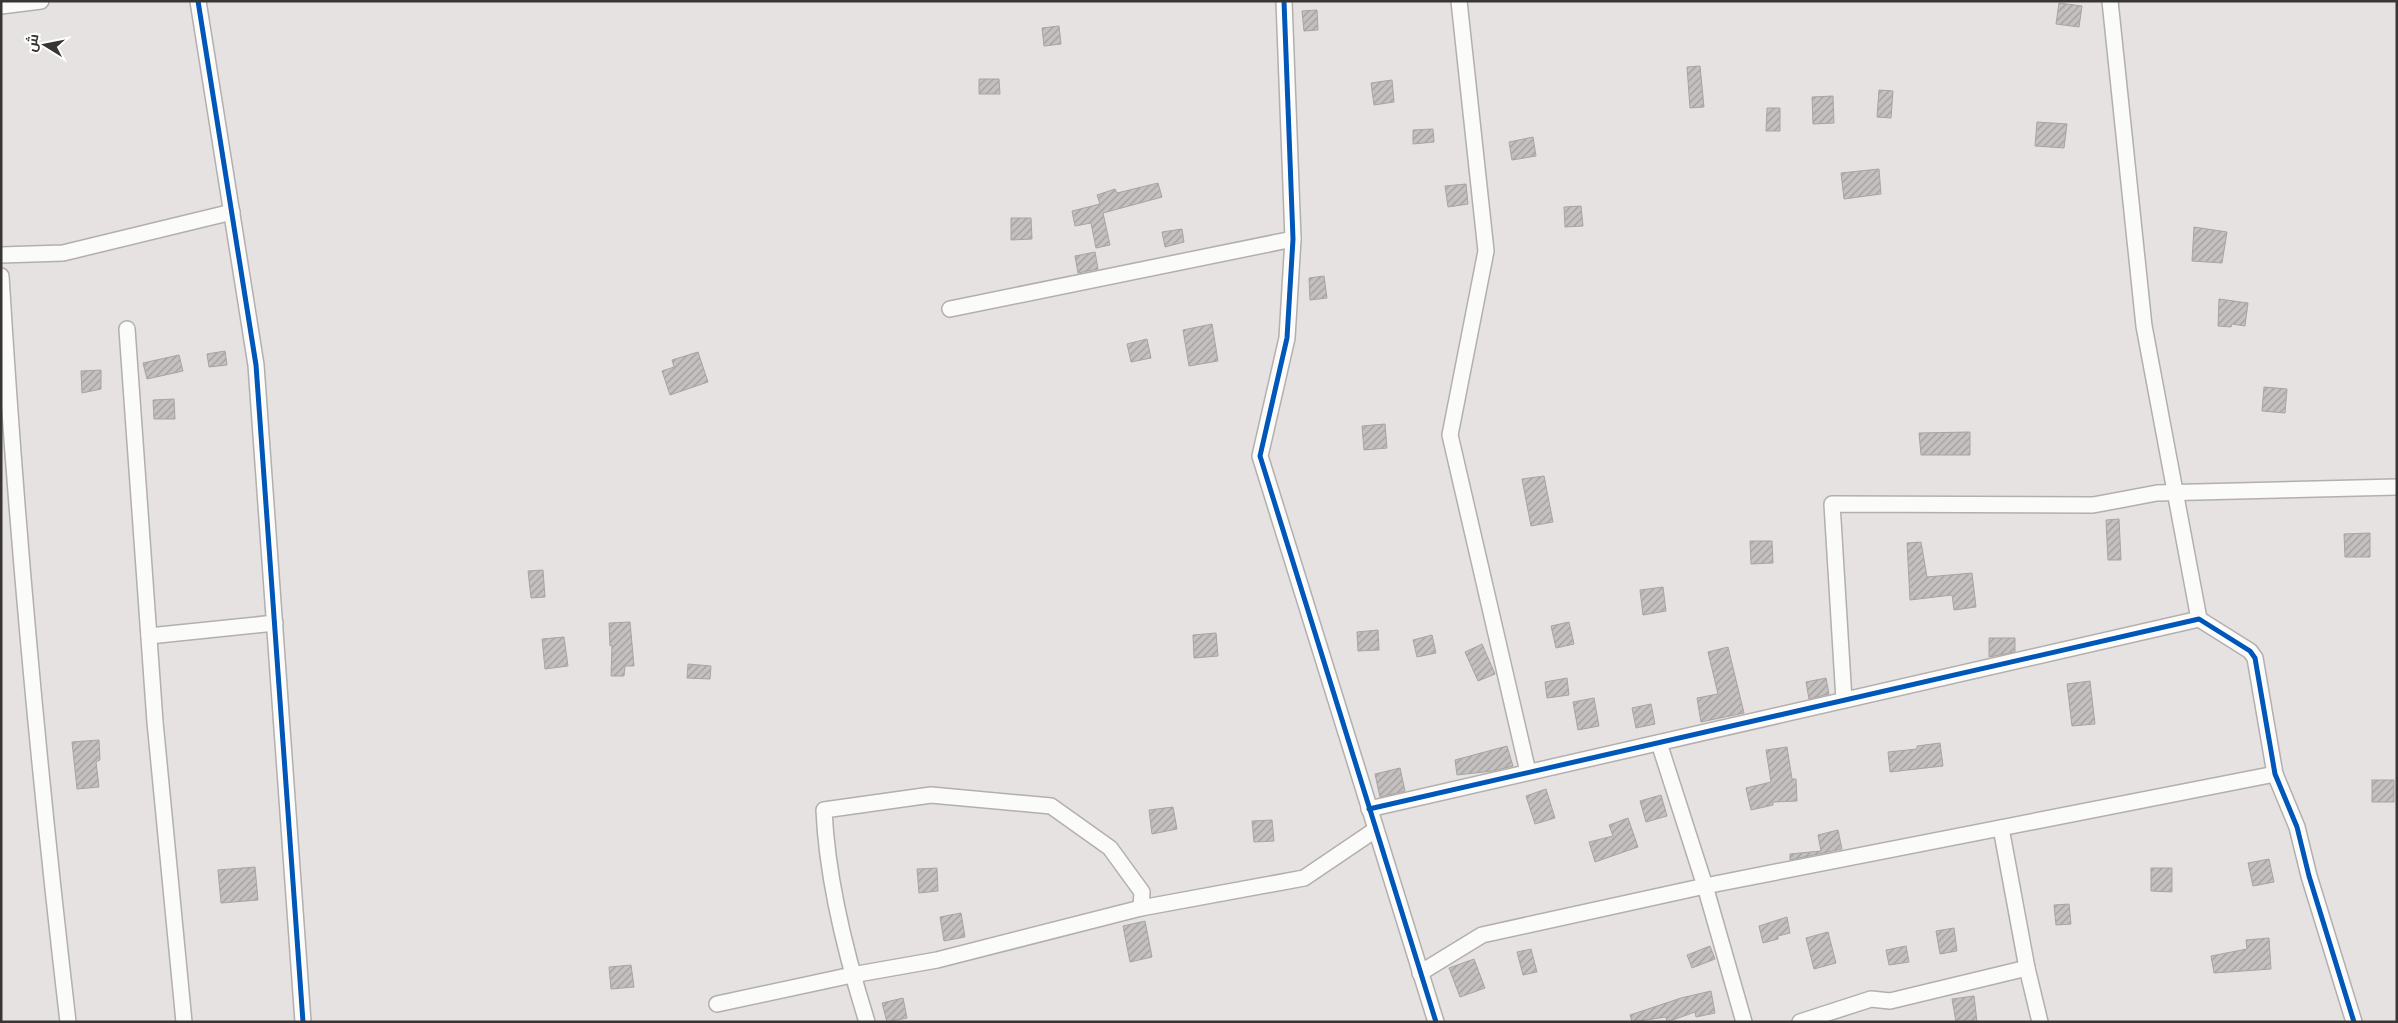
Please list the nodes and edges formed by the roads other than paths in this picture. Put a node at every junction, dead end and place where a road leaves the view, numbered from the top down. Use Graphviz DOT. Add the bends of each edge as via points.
graph roads {
  1 [pos="41,1"];
  2 [pos="198,1"];
  3 [pos="1284,1"];
  4 [pos="1459,1"];
  5 [pos="2110,1"];
  6 [pos="1,6"];
  7 [pos="232,212"];
  8 [pos="1293,239"];
  9 [pos="1,255"];
  10 [pos="1,276"];
  11 [pos="950,309"];
  12 [pos="127,329"];
  13 [pos="2397,487"];
  14 [pos="2175,492"];
  15 [pos="2199,619"];
  16 [pos="275,623"];
  17 [pos="149,636"];
  18 [pos="1844,700"];
  19 [pos="1659,743"];
  20 [pos="1528,772"];
  21 [pos="2275,774"];
  22 [pos="1369,809"];
  23 [pos="2001,828"];
  24 [pos="1375,830"];
  25 [pos="1705,886"];
  26 [pos="1141,908"];
  27 [pos="2027,968"];
  28 [pos="1420,973"];
  29 [pos="852,975"];
  30 [pos="717,1004"];
  31 [pos="68,1022"];
  32 [pos="184,1022"];
  33 [pos="303,1022"];
  34 [pos="867,1022"];
  35 [pos="1436,1022"];
  36 [pos="1744,1022"];
  37 [pos="1800,1022"];
  38 [pos="2040,1022"];
  39 [pos="2354,1022"];
  1 -- 6 [label="street"];
  2 -- 7 [label="street"];
  3 -- 8 [label="street"];
  4 -- 20 [label="street" via="1486,251 1450,435"];
  5 -- 14 [label="street" via="2144,326"];
  7 -- 9 [label="street" via="63,253"];
  7 -- 16 [label="street" via="256,364"];
  8 -- 11 [label="street"];
  8 -- 22 [label="street" via="1287,338 1260,456"];
  10 -- 31 [label="street" via="13,473"];
  12 -- 17 [label="street"];
  13 -- 14 [label="street"];
  14 -- 15 [label="street"];
  14 -- 18 [label="street" via="2093,505 1832,504"];
  15 -- 18 [label="street"];
  15 -- 21 [label="street" via="2250,650 2255,658"];
  16 -- 17 [label="street"];
  16 -- 33 [label="street"];
  17 -- 32 [label="street"];
  18 -- 19 [label="street"];
  19 -- 20 [label="street"];
  19 -- 25 [label="street"];
  20 -- 22 [label="street"];
  21 -- 23 [label="street"];
  21 -- 39 [label="street" via="2298,827 2309,876"];
  22 -- 24 [label="street"];
  23 -- 25 [label="street"];
  23 -- 27 [label="street"];
  24 -- 26 [label="street" via="1304,878"];
  24 -- 28 [label="street"];
  25 -- 28 [label="street" via="1482,935"];
  25 -- 36 [label="street"];
  26 -- 29 [label="street" via="937,960"];
  26 -- 29 [label="street" via="1142,892 1110,848 1050,806 931,795 824,810 826,846"];
  27 -- 37 [label="street" via="1890,1001 1871,999"];
  27 -- 38 [label="street"];
  28 -- 35 [label="street"];
  29 -- 30 [label="street"];
  29 -- 34 [label="street"];
}
